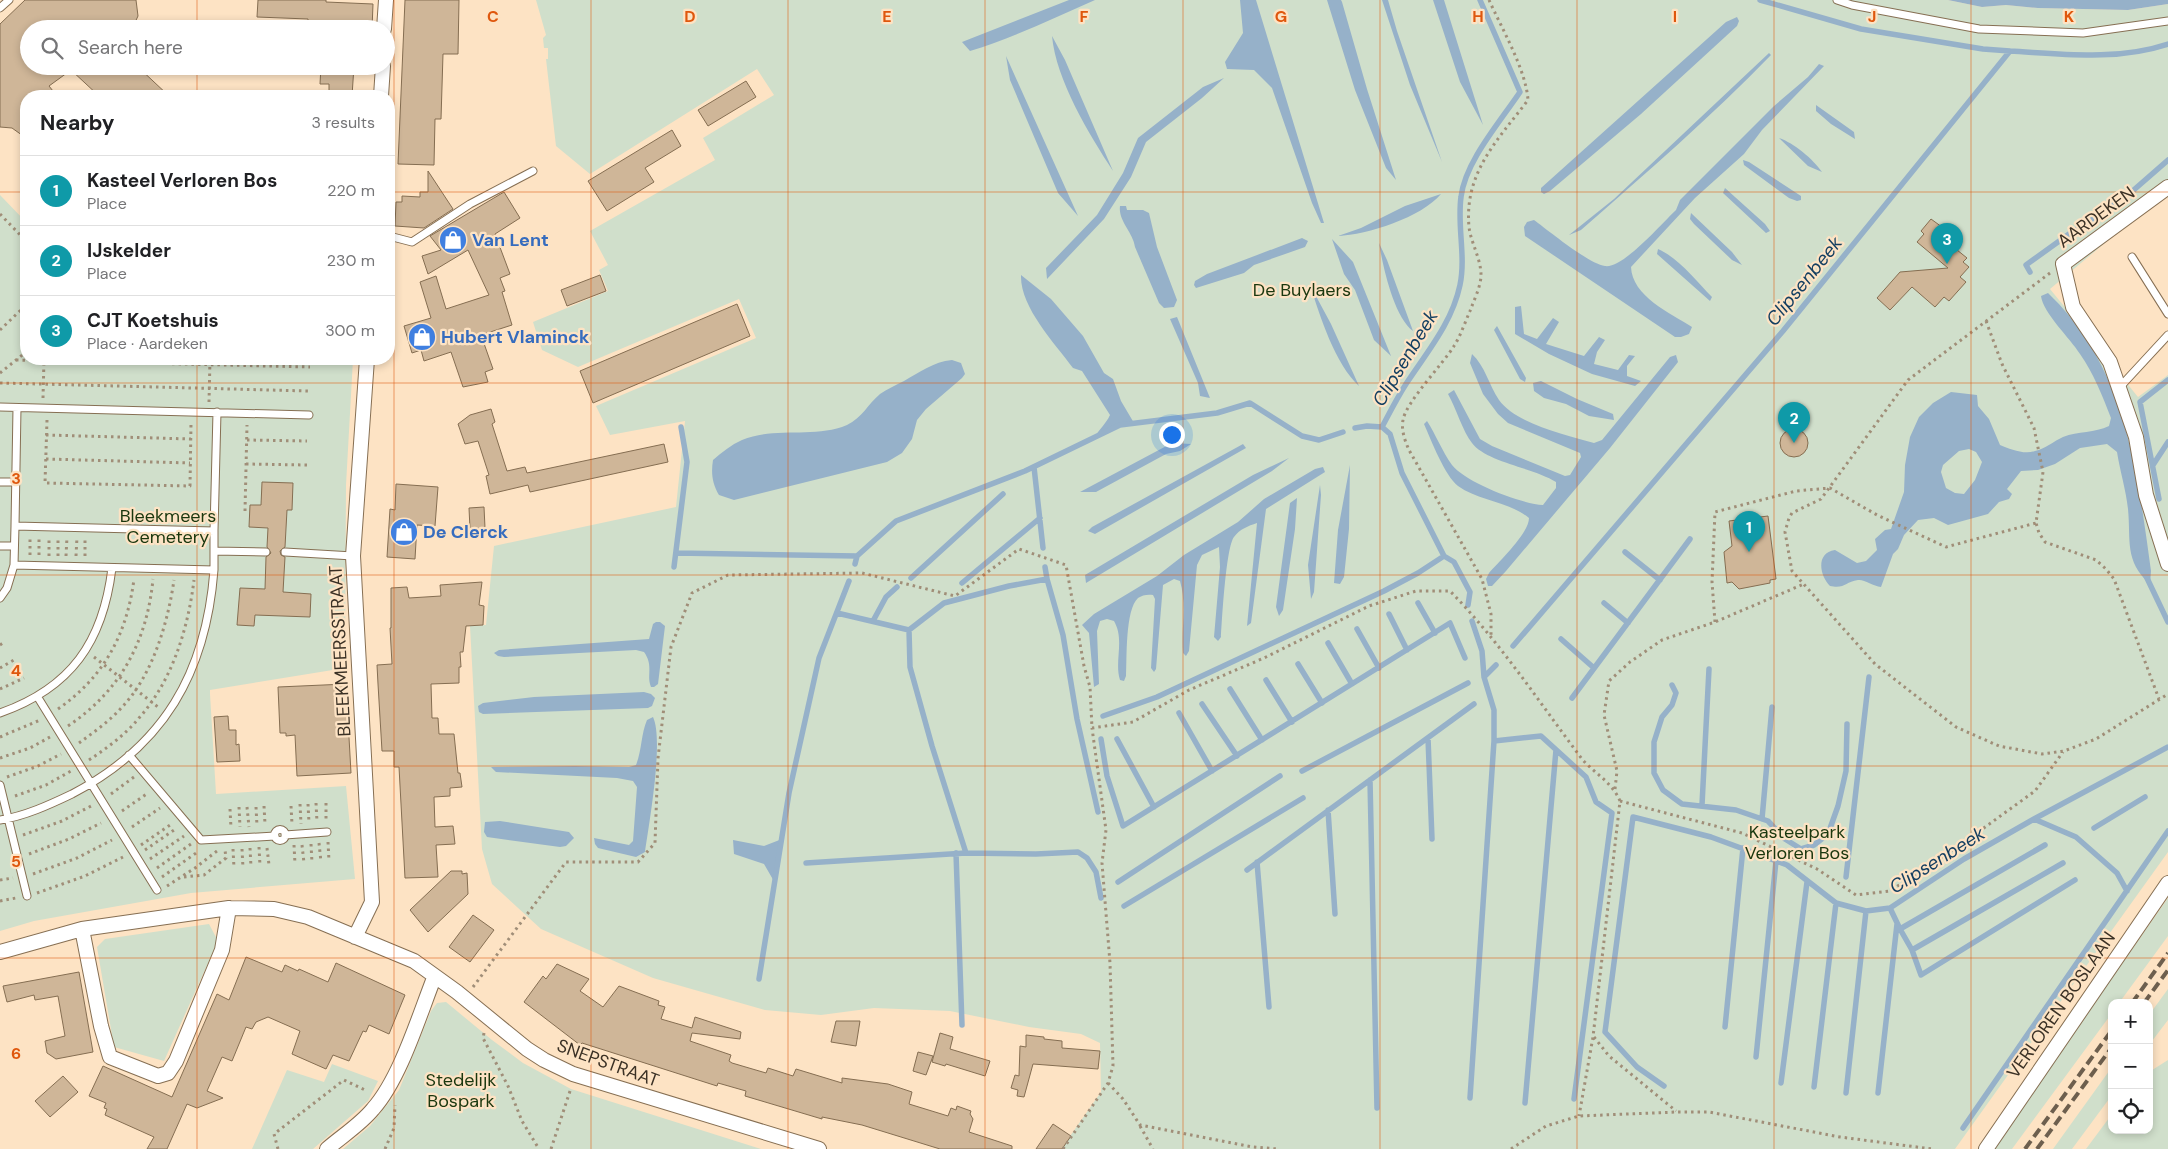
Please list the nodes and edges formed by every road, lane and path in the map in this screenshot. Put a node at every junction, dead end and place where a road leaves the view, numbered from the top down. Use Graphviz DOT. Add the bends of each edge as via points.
graph roads {
  1 [pos="9,0"];
  2 [pos="386,0"];
  3 [pos="1489,0"];
  4 [pos="1837,0"];
  5 [pos="0,8"];
  6 [pos="385,20"];
  7 [pos="2168,21"];
  8 [pos="382,75"];
  9 [pos="381,90"];
  10 [pos="533,171"];
  11 [pos="2168,187"];
  12 [pos="0,214"];
  13 [pos="20,235"];
  14 [pos="395,238"];
  15 [pos="2132,257"];
  16 [pos="2063,264"];
  17 [pos="20,311"];
  18 [pos="2168,314"];
  19 [pos="1986,321"];
  20 [pos="0,330"];
  21 [pos="2168,335"];
  22 [pos="20,357"];
  23 [pos="16,360"];
  24 [pos="20,360"];
  25 [pos="44,365"];
  26 [pos="210,365"];
  27 [pos="243,365"];
  28 [pos="367,365"];
  29 [pos="310,367"];
  30 [pos="0,373"];
  31 [pos="0,383"];
  32 [pos="43,384"];
  33 [pos="210,388"];
  34 [pos="2119,388"];
  35 [pos="309,391"];
  36 [pos="0,407"];
  37 [pos="17,408"];
  38 [pos="45,408"];
  39 [pos="191,412"];
  40 [pos="209,412"];
  41 [pos="217,412"];
  42 [pos="247,413"];
  43 [pos="309,415"];
  44 [pos="46,435"];
  45 [pos="191,438"];
  46 [pos="247,440"];
  47 [pos="308,441"];
  48 [pos="46,459"];
  49 [pos="190,462"];
  50 [pos="246,464"];
  51 [pos="307,465"];
  52 [pos="0,482"];
  53 [pos="15,482"];
  54 [pos="1830,488"];
  55 [pos="245,511"];
  56 [pos="2036,523"];
  57 [pos="15,526"];
  58 [pos="31,526"];
  59 [pos="39,527"];
  60 [pos="50,527"];
  61 [pos="58,527"];
  62 [pos="67,527"];
  63 [pos="77,528"];
  64 [pos="86,528"];
  65 [pos="214,531"];
  66 [pos="0,546"];
  67 [pos="14,546"];
  68 [pos="214,551"];
  69 [pos="266,552"];
  70 [pos="286,552"];
  71 [pos="353,556"];
  72 [pos="2168,564"];
  73 [pos="14,566"];
  74 [pos="30,566"];
  75 [pos="39,566"];
  76 [pos="49,566"];
  77 [pos="57,566"];
  78 [pos="66,566"];
  79 [pos="76,567"];
  80 [pos="84,567"];
  81 [pos="112,568"];
  82 [pos="154,569"];
  83 [pos="175,569"];
  84 [pos="195,570"];
  85 [pos="214,570"];
  86 [pos="1804,584"];
  87 [pos="0,598"];
  88 [pos="1716,622"];
  89 [pos="1491,637"];
  90 [pos="85,651"];
  91 [pos="14,660"];
  92 [pos="0,668"];
  93 [pos="119,677"];
  94 [pos="24,678"];
  95 [pos="0,689"];
  96 [pos="135,689"];
  97 [pos="2168,694"];
  98 [pos="37,696"];
  99 [pos="2159,699"];
  100 [pos="151,701"];
  101 [pos="0,713"];
  102 [pos="167,713"];
  103 [pos="1092,728"];
  104 [pos="59,732"];
  105 [pos="69,750"];
  106 [pos="2064,751"];
  107 [pos="129,755"];
  108 [pos="0,758"];
  109 [pos="80,767"];
  110 [pos="142,770"];
  111 [pos="0,779"];
  112 [pos="90,784"];
  113 [pos="0,785"];
  114 [pos="155,786"];
  115 [pos="1615,789"];
  116 [pos="3,799"];
  117 [pos="100,801"];
  118 [pos="168,801"];
  119 [pos="1620,801"];
  120 [pos="8,818"];
  121 [pos="111,818"];
  122 [pos="183,819"];
  123 [pos="0,820"];
  124 [pos="192,829"];
  125 [pos="327,832"];
  126 [pos="122,834"];
  127 [pos="13,838"];
  128 [pos="199,838"];
  129 [pos="211,840"];
  130 [pos="134,854"];
  131 [pos="18,858"];
  132 [pos="141,865"];
  133 [pos="147,874"];
  134 [pos="22,877"];
  135 [pos="181,877"];
  136 [pos="0,880"];
  137 [pos="152,883"];
  138 [pos="2168,883"];
  139 [pos="157,890"];
  140 [pos="27,896"];
  141 [pos="0,901"];
  142 [pos="229,908"];
  143 [pos="82,929"];
  144 [pos="355,937"];
  145 [pos="0,952"];
  146 [pos="434,978"];
  147 [pos="464,999"];
  148 [pos="486,1016"];
  149 [pos="1593,1037"];
  150 [pos="573,1074"];
  151 [pos="1108,1083"];
  152 [pos="389,1084"];
  153 [pos="382,1097"];
  154 [pos="1677,1112"];
  155 [pos="1579,1116"];
  156 [pos="1140,1125"];
  157 [pos="278,1149"];
  158 [pos="327,1149"];
  159 [pos="385,1149"];
  160 [pos="538,1149"];
  161 [pos="552,1149"];
  162 [pos="819,1149"];
  163 [pos="1063,1149"];
  164 [pos="1153,1149"];
  165 [pos="1278,1149"];
  166 [pos="1511,1149"];
  167 [pos="1932,1149"];
  168 [pos="1986,1149"];
  1 -- 5 [label="lane"];
  2 -- 6 [label="street"];
  3 -- 89 [label="path" via="1521,71 1528,100 1485,157 1472,190 1469,228 1481,275 1475,297 1455,345 1403,420 1409,450 1482,579 1491,614"];
  4 -- 7 [label="lane" via="1979,29 2083,33"];
  8 -- 9 [label="street"];
  10 -- 14 [label="lane" via="470,204 412,242"];
  11 -- 16 [label="street, AARDEKEN"];
  12 -- 13 [label="path"];
  15 -- 18 [label="lane"];
  16 -- 19 [label="path"];
  16 -- 34 [label="street, AARDEKEN" via="2073,307 2110,362"];
  17 -- 20 [label="path"];
  19 -- 54 [label="path" via="1908,380"];
  19 -- 56 [label="path" via="2002,364 2034,428 2043,472"];
  21 -- 34 [label="lane"];
  22 -- 23 [label="path"];
  23 -- 24 [label="path"];
  23 -- 30 [label="path"];
  25 -- 32 [label="path"];
  26 -- 33 [label="path"];
  27 -- 29 [label="path"];
  28 -- 71 [label="street, BLEEKMEERSSTRAAT"];
  31 -- 32 [label="path"];
  32 -- 33 [label="path"];
  32 -- 38 [label="path"];
  33 -- 35 [label="path"];
  33 -- 40 [label="path"];
  34 -- 72 [label="street, AARDEKEN" via="2136,437 2146,496"];
  36 -- 37 [label="lane"];
  37 -- 38 [label="lane"];
  37 -- 53 [label="lane"];
  38 -- 39 [label="lane"];
  38 -- 44 [label="path"];
  39 -- 40 [label="lane"];
  39 -- 45 [label="path"];
  40 -- 41 [label="lane"];
  41 -- 42 [label="lane"];
  41 -- 65 [label="lane"];
  42 -- 43 [label="lane"];
  42 -- 46 [label="path"];
  44 -- 45 [label="path"];
  44 -- 48 [label="path"];
  45 -- 49 [label="path"];
  46 -- 47 [label="path"];
  46 -- 50 [label="path"];
  48 -- 49 [label="path"];
  48 -- 49 [label="path" via="45,483 190,486"];
  50 -- 51 [label="path"];
  50 -- 55 [label="path"];
  52 -- 53 [label="lane"];
  53 -- 57 [label="lane"];
  54 -- 56 [label="path" via="1946,547"];
  54 -- 86 [label="path" via="1821,499 1792,513 1785,532 1792,571"];
  54 -- 88 [label="path" via="1796,491 1715,512 1712,582"];
  56 -- 99 [label="path" via="2044,542 2096,560 2114,579"];
  57 -- 58 [label="lane"];
  57 -- 67 [label="lane"];
  58 -- 59 [label="lane"];
  58 -- 74 [label="path"];
  59 -- 60 [label="lane"];
  59 -- 75 [label="path"];
  60 -- 61 [label="lane"];
  60 -- 76 [label="path"];
  61 -- 62 [label="lane"];
  61 -- 77 [label="path"];
  62 -- 63 [label="lane"];
  62 -- 78 [label="path"];
  63 -- 64 [label="lane"];
  63 -- 79 [label="path"];
  64 -- 65 [label="lane"];
  64 -- 80 [label="path"];
  65 -- 68 [label="lane"];
  66 -- 67 [label="lane"];
  67 -- 73 [label="lane"];
  68 -- 69 [label="lane"];
  68 -- 85 [label="lane"];
  70 -- 71 [label="lane"];
  71 -- 144 [label="street, BLEEKMEERSSTRAAT" via="372,902"];
  73 -- 74 [label="lane"];
  73 -- 87 [label="lane"];
  74 -- 75 [label="lane"];
  75 -- 76 [label="lane"];
  76 -- 77 [label="lane"];
  77 -- 78 [label="lane"];
  78 -- 79 [label="lane"];
  79 -- 80 [label="lane"];
  80 -- 81 [label="lane"];
  81 -- 82 [label="lane"];
  81 -- 90 [label="lane" via="102,615"];
  82 -- 83 [label="lane"];
  82 -- 93 [label="path" via="152,595 143,628"];
  83 -- 84 [label="lane"];
  83 -- 96 [label="path" via="172,598 162,634 148,669"];
  84 -- 85 [label="lane"];
  84 -- 100 [label="path" via="181,641 166,679"];
  85 -- 102 [label="lane" via="211,606 200,647 184,688"];
  86 -- 88 [label="path"];
  86 -- 106 [label="path" via="1875,664 1956,727 1999,746 2042,754"];
  88 -- 115 [label="path" via="1662,640 1630,662 1609,682 1604,715 1616,771"];
  89 -- 103 [label="path" via="1450,591 1416,591 1369,606 1264,658 1189,690 1133,722"];
  89 -- 115 [label="path" via="1584,761"];
  90 -- 93 [label="path"];
  90 -- 98 [label="lane" via="70,671"];
  91 -- 92 [label="path"];
  93 -- 96 [label="path"];
  93 -- 104 [label="path" via="109,693"];
  94 -- 95 [label="path"];
  96 -- 100 [label="path"];
  96 -- 105 [label="path" via="124,706 97,731"];
  97 -- 99 [label="path"];
  98 -- 101 [label="lane"];
  98 -- 104 [label="lane"];
  99 -- 106 [label="path" via="2096,739"];
  100 -- 102 [label="path"];
  100 -- 109 [label="path" via="115,741"];
  102 -- 107 [label="lane" via="155,732"];
  103 -- 147 [label="path" via="1090,688 1066,565 1019,549 955,596 862,573 728,575 692,593 671,647 658,758 654,843 638,862 566,862"];
  103 -- 151 [label="path" via="1106,830 1102,862 1113,1066"];
  104 -- 105 [label="lane"];
  104 -- 108 [label="path" via="30,748"];
  105 -- 109 [label="lane"];
  105 -- 111 [label="path" via="38,766"];
  106 -- 119 [label="path" via="2035,791 1963,843 1890,891 1856,895 1817,869 1742,833"];
  107 -- 110 [label="lane"];
  107 -- 112 [label="lane"];
  109 -- 112 [label="lane"];
  109 -- 116 [label="path" via="46,785"];
  110 -- 114 [label="lane"];
  110 -- 117 [label="path"];
  112 -- 117 [label="lane"];
  112 -- 120 [label="lane" via="54,803"];
  113 -- 116 [label="lane"];
  114 -- 118 [label="lane"];
  114 -- 121 [label="path"];
  115 -- 119 [label="path"];
  116 -- 120 [label="lane"];
  117 -- 121 [label="lane"];
  117 -- 127 [label="path" via="62,821"];
  118 -- 122 [label="lane"];
  118 -- 126 [label="path"];
  119 -- 149 [label="path"];
  120 -- 123 [label="lane"];
  120 -- 127 [label="lane"];
  121 -- 126 [label="lane"];
  121 -- 131 [label="path" via="69,839"];
  122 -- 124 [label="lane"];
  122 -- 130 [label="path"];
  122 -- 130 [label="path"];
  124 -- 128 [label="lane"];
  124 -- 132 [label="path"];
  125 -- 129 [label="lane" via="285,835 280,830 274,836"];
  126 -- 130 [label="lane"];
  126 -- 134 [label="path" via="77,858"];
  127 -- 131 [label="lane"];
  128 -- 129 [label="lane"];
  128 -- 133 [label="path"];
  129 -- 137 [label="path"];
  130 -- 132 [label="lane"];
  130 -- 140 [label="path" via="85,876"];
  131 -- 134 [label="lane"];
  132 -- 133 [label="lane"];
  133 -- 137 [label="lane"];
  134 -- 136 [label="path"];
  134 -- 140 [label="lane"];
  135 -- 135 [label="path" via="204,876 226,858 225,844"];
  135 -- 139 [label="path"];
  137 -- 139 [label="lane"];
  138 -- 168 [label="street, VERLOREN BOSLAAN"];
  140 -- 141 [label="path"];
  142 -- 143 [label="street, SNEPSTRAAT"];
  142 -- 143 [label="street" via="222,950 176,1061 168,1073 158,1076 110,1057"];
  142 -- 144 [label="street, SNEPSTRAAT" via="274,909 308,917"];
  143 -- 145 [label="street, SNEPSTRAAT"];
  144 -- 146 [label="street, SNEPSTRAAT" via="414,962"];
  146 -- 147 [label="street, SNEPSTRAAT"];
  146 -- 152 [label="street"];
  147 -- 148 [label="street, SNEPSTRAAT"];
  148 -- 150 [label="street, SNEPSTRAAT" via="527,1049"];
  148 -- 160 [label="path" via="483,1038"];
  149 -- 154 [label="path" via="1609,1056"];
  149 -- 155 [label="path"];
  150 -- 161 [label="path"];
  150 -- 162 [label="street, SNEPSTRAAT"];
  151 -- 156 [label="path"];
  151 -- 163 [label="path"];
  152 -- 153 [label="street"];
  152 -- 159 [label="path" via="395,1097 396,1112 394,1128"];
  153 -- 157 [label="path" via="344,1080 274,1134"];
  153 -- 158 [label="street" via="373,1110"];
  154 -- 155 [label="path"];
  154 -- 167 [label="path" via="1709,1112 1840,1137"];
  155 -- 166 [label="path" via="1546,1126"];
  156 -- 164 [label="path"];
  156 -- 165 [label="path"];
}
